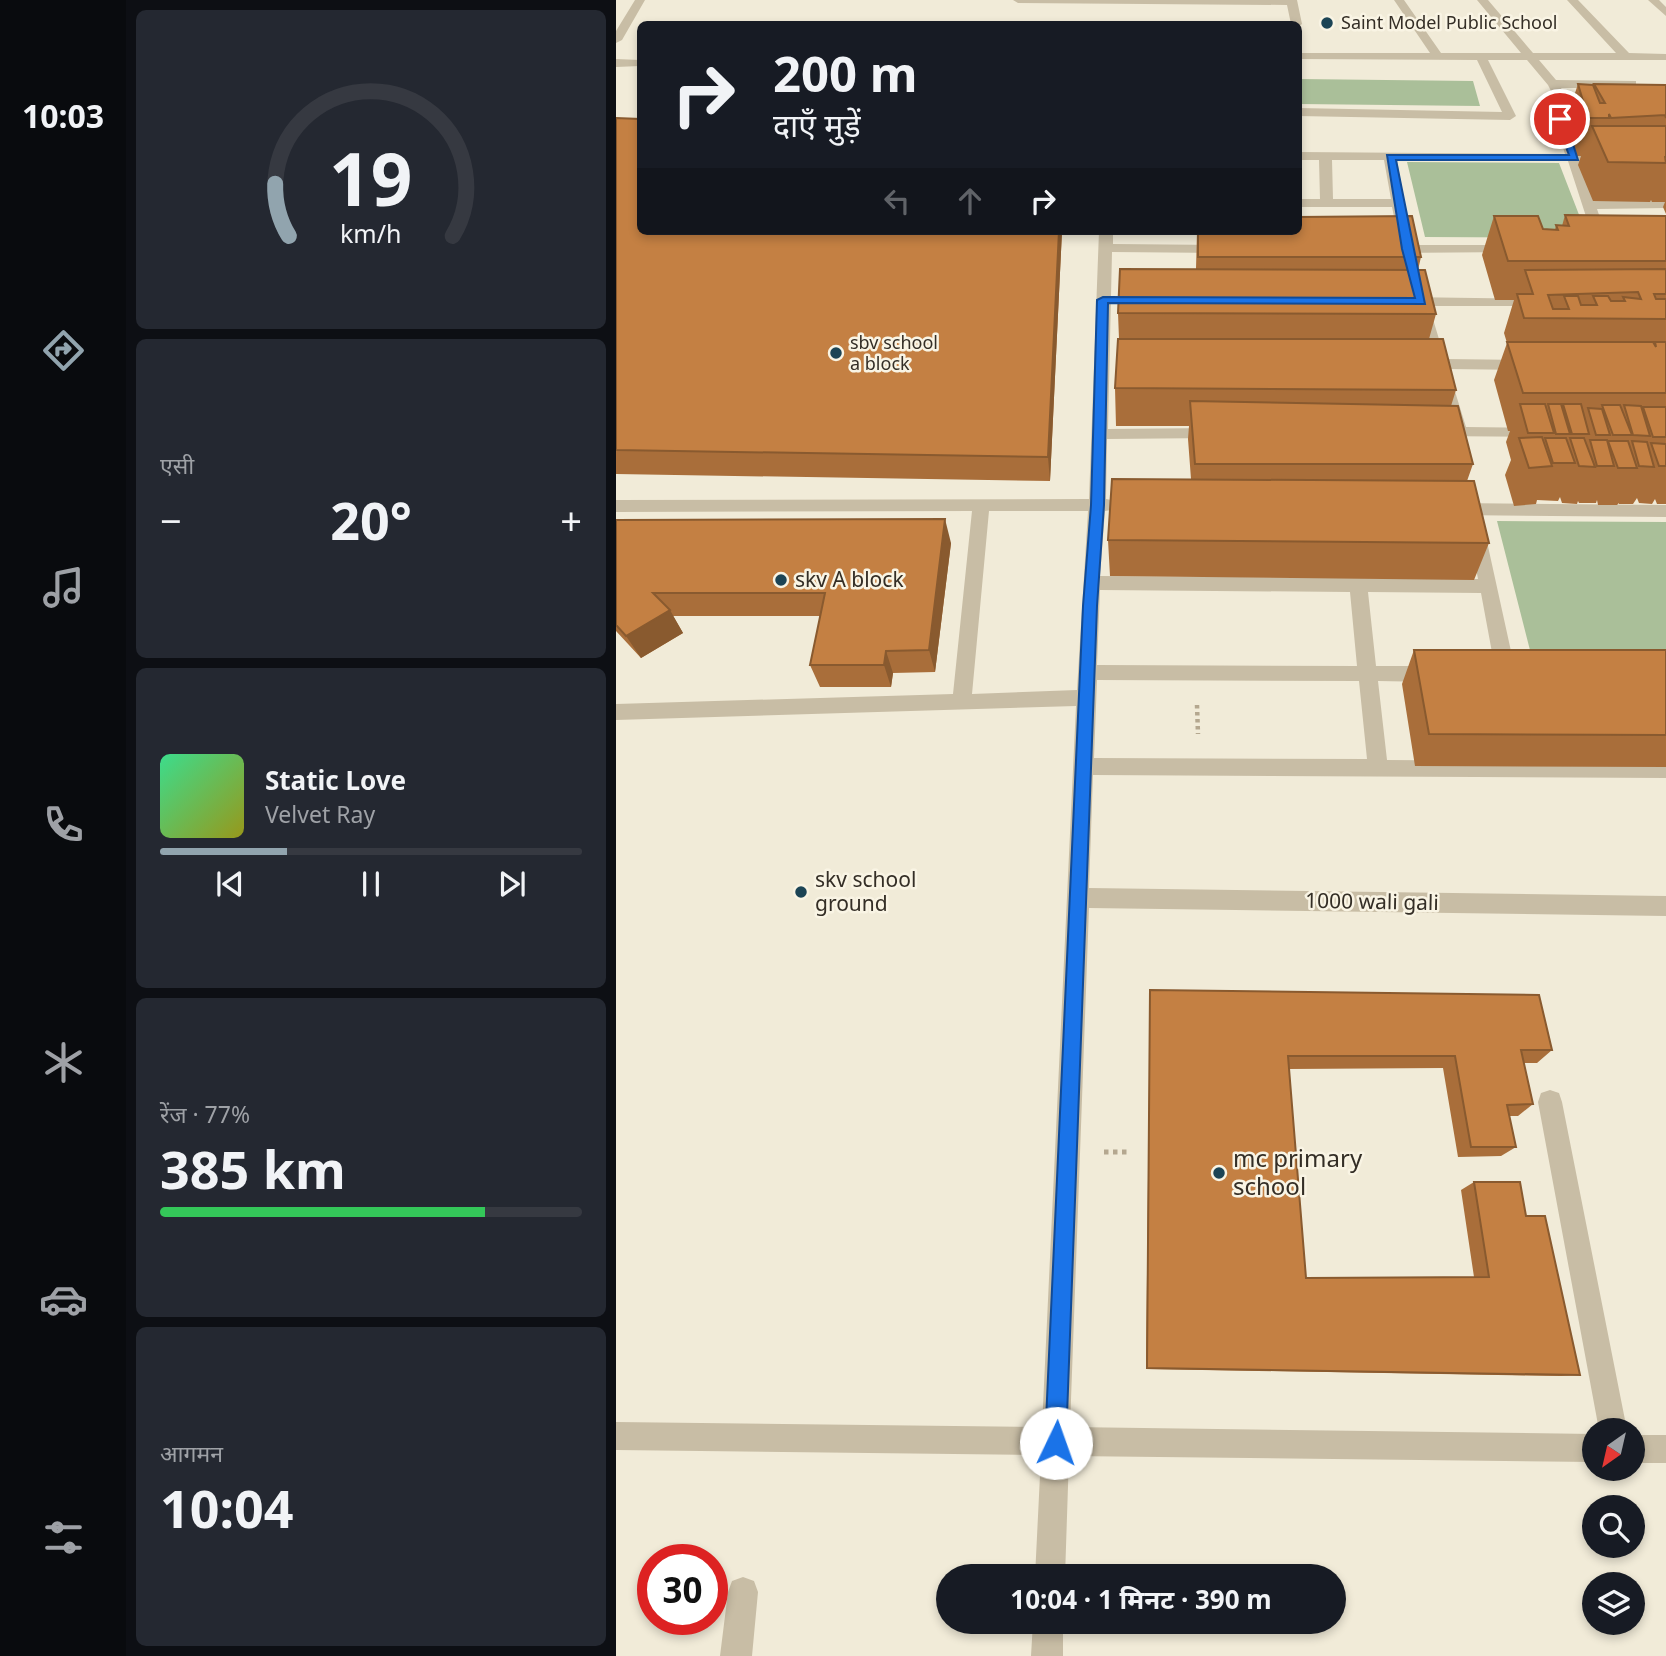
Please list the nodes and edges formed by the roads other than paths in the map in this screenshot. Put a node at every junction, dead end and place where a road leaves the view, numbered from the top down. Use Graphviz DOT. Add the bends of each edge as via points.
graph roads {
  1 [pos="640,0"];
  2 [pos="1018,0"];
  3 [pos="1399,0"];
  4 [pos="1482,0"];
  5 [pos="1572,0"];
  6 [pos="1653,0"];
  7 [pos="1292,1"];
  8 [pos="1666,13"];
  9 [pos="1295,21"];
  10 [pos="616,40"];
  11 [pos="616,51"];
  12 [pos="637,51"];
  13 [pos="1437,55"];
  14 [pos="1480,55"];
  15 [pos="1526,55"];
  16 [pos="1625,56"];
  17 [pos="1666,57"];
  18 [pos="1302,59"];
  19 [pos="616,63"];
  20 [pos="637,63"];
  21 [pos="1553,84"];
  22 [pos="1633,84"];
  23 [pos="1302,112"];
  24 [pos="1569,114"];
  25 [pos="1583,114"];
  26 [pos="1302,156"];
  27 [pos="1325,157"];
  28 [pos="1390,157"];
  29 [pos="1575,158"];
  30 [pos="1666,158"];
  31 [pos="1302,203"];
  32 [pos="1327,203"];
  33 [pos="1399,203"];
  34 [pos="1666,204"];
  35 [pos="1589,205"];
  36 [pos="1105,240"];
  37 [pos="1233,249"];
  38 [pos="1380,249"];
  39 [pos="1525,249"];
  40 [pos="1603,249"];
  41 [pos="1409,255"];
  42 [pos="1419,295"];
  43 [pos="1393,301"];
  44 [pos="1557,302"];
  45 [pos="1401,364"];
  46 [pos="1441,365"];
  47 [pos="1547,365"];
  48 [pos="1417,432"];
  49 [pos="1459,432"];
  50 [pos="1236,433"];
  51 [pos="1555,433"];
  52 [pos="1097,434"];
  53 [pos="981,505"];
  54 [pos="1097,505"];
  55 [pos="1125,506"];
  56 [pos="618,507"];
  57 [pos="1432,509"];
  58 [pos="1474,510"];
  59 [pos="1666,511"];
  60 [pos="1091,583"];
  61 [pos="1358,585"];
  62 [pos="1487,586"];
  63 [pos="1087,672"];
  64 [pos="1367,674"];
  65 [pos="1450,674"];
  66 [pos="1505,674"];
  67 [pos="1086,698"];
  68 [pos="962,701"];
  69 [pos="616,712"];
  70 [pos="1083,765"];
  71 [pos="1378,768"];
  72 [pos="1666,770"];
  73 [pos="1078,898"];
  74 [pos="1666,906"];
  75 [pos="1550,1101"];
  76 [pos="1612,1418"];
  77 [pos="616,1436"];
  78 [pos="1056,1443"];
  79 [pos="1582,1448"];
  80 [pos="1645,1449"];
  81 [pos="1666,1449"];
  82 [pos="1051,1564"];
  83 [pos="743,1592"];
  84 [pos="1047,1634"];
  85 [pos="736,1656"];
  86 [pos="1046,1656"];
  1 -- 10 [label="street"];
  2 -- 7 [label="street"];
  3 -- 13 [label="street"];
  4 -- 15 [label="street"];
  5 -- 16 [label="street"];
  6 -- 8 [label="street"];
  7 -- 9 [label="street"];
  11 -- 12 [label="street"];
  13 -- 14 [label="street"];
  13 -- 18 [label="street"];
  14 -- 15 [label="street"];
  14 -- 23 [label="street" via="1510,116"];
  15 -- 16 [label="street"];
  15 -- 21 [label="street"];
  16 -- 17 [label="street"];
  19 -- 20 [label="street"];
  21 -- 22 [label="street"];
  21 -- 24 [label="street"];
  24 -- 25 [label="street"];
  24 -- 29 [label="street" via="1560,119"];
  26 -- 27 [label="street"];
  27 -- 28 [label="street"];
  27 -- 32 [label="street"];
  28 -- 29 [label="street"];
  28 -- 33 [label="street"];
  29 -- 30 [label="street"];
  29 -- 35 [label="street"];
  31 -- 32 [label="street"];
  32 -- 33 [label="street"];
  33 -- 41 [label="street"];
  34 -- 35 [label="street"];
  35 -- 40 [label="street"];
  36 -- 37 [label="street"];
  36 -- 52 [label="street" via="1110,300"];
  38 -- 41 [label="street"];
  39 -- 41 [label="street"];
  42 -- 43 [label="street"];
  42 -- 44 [label="street"];
  42 -- 46 [label="street"];
  45 -- 46 [label="street"];
  46 -- 47 [label="street"];
  46 -- 49 [label="street"];
  48 -- 49 [label="street"];
  49 -- 51 [label="street"];
  50 -- 52 [label="street"];
  52 -- 54 [label="street"];
  53 -- 54 [label="street"];
  53 -- 56 [label="street"];
  53 -- 68 [label="street"];
  54 -- 55 [label="street"];
  54 -- 60 [label="street"];
  57 -- 58 [label="street"];
  58 -- 59 [label="street"];
  58 -- 62 [label="street"];
  60 -- 61 [label="street"];
  60 -- 63 [label="street"];
  61 -- 62 [label="street"];
  61 -- 64 [label="street"];
  62 -- 66 [label="street"];
  63 -- 64 [label="street"];
  63 -- 67 [label="street"];
  64 -- 65 [label="street"];
  64 -- 71 [label="street"];
  67 -- 68 [label="street"];
  67 -- 70 [label="street"];
  68 -- 69 [label="street"];
  70 -- 71 [label="street"];
  70 -- 73 [label="street"];
  71 -- 72 [label="street"];
  73 -- 74 [label="street, 1000 wali gali"];
  73 -- 78 [label="street"];
  75 -- 76 [label="street"];
  77 -- 78 [label="street"];
  78 -- 79 [label="street"];
  78 -- 82 [label="street"];
  80 -- 81 [label="street"];
  83 -- 85 [label="street"];
  84 -- 86 [label="street"];
}
